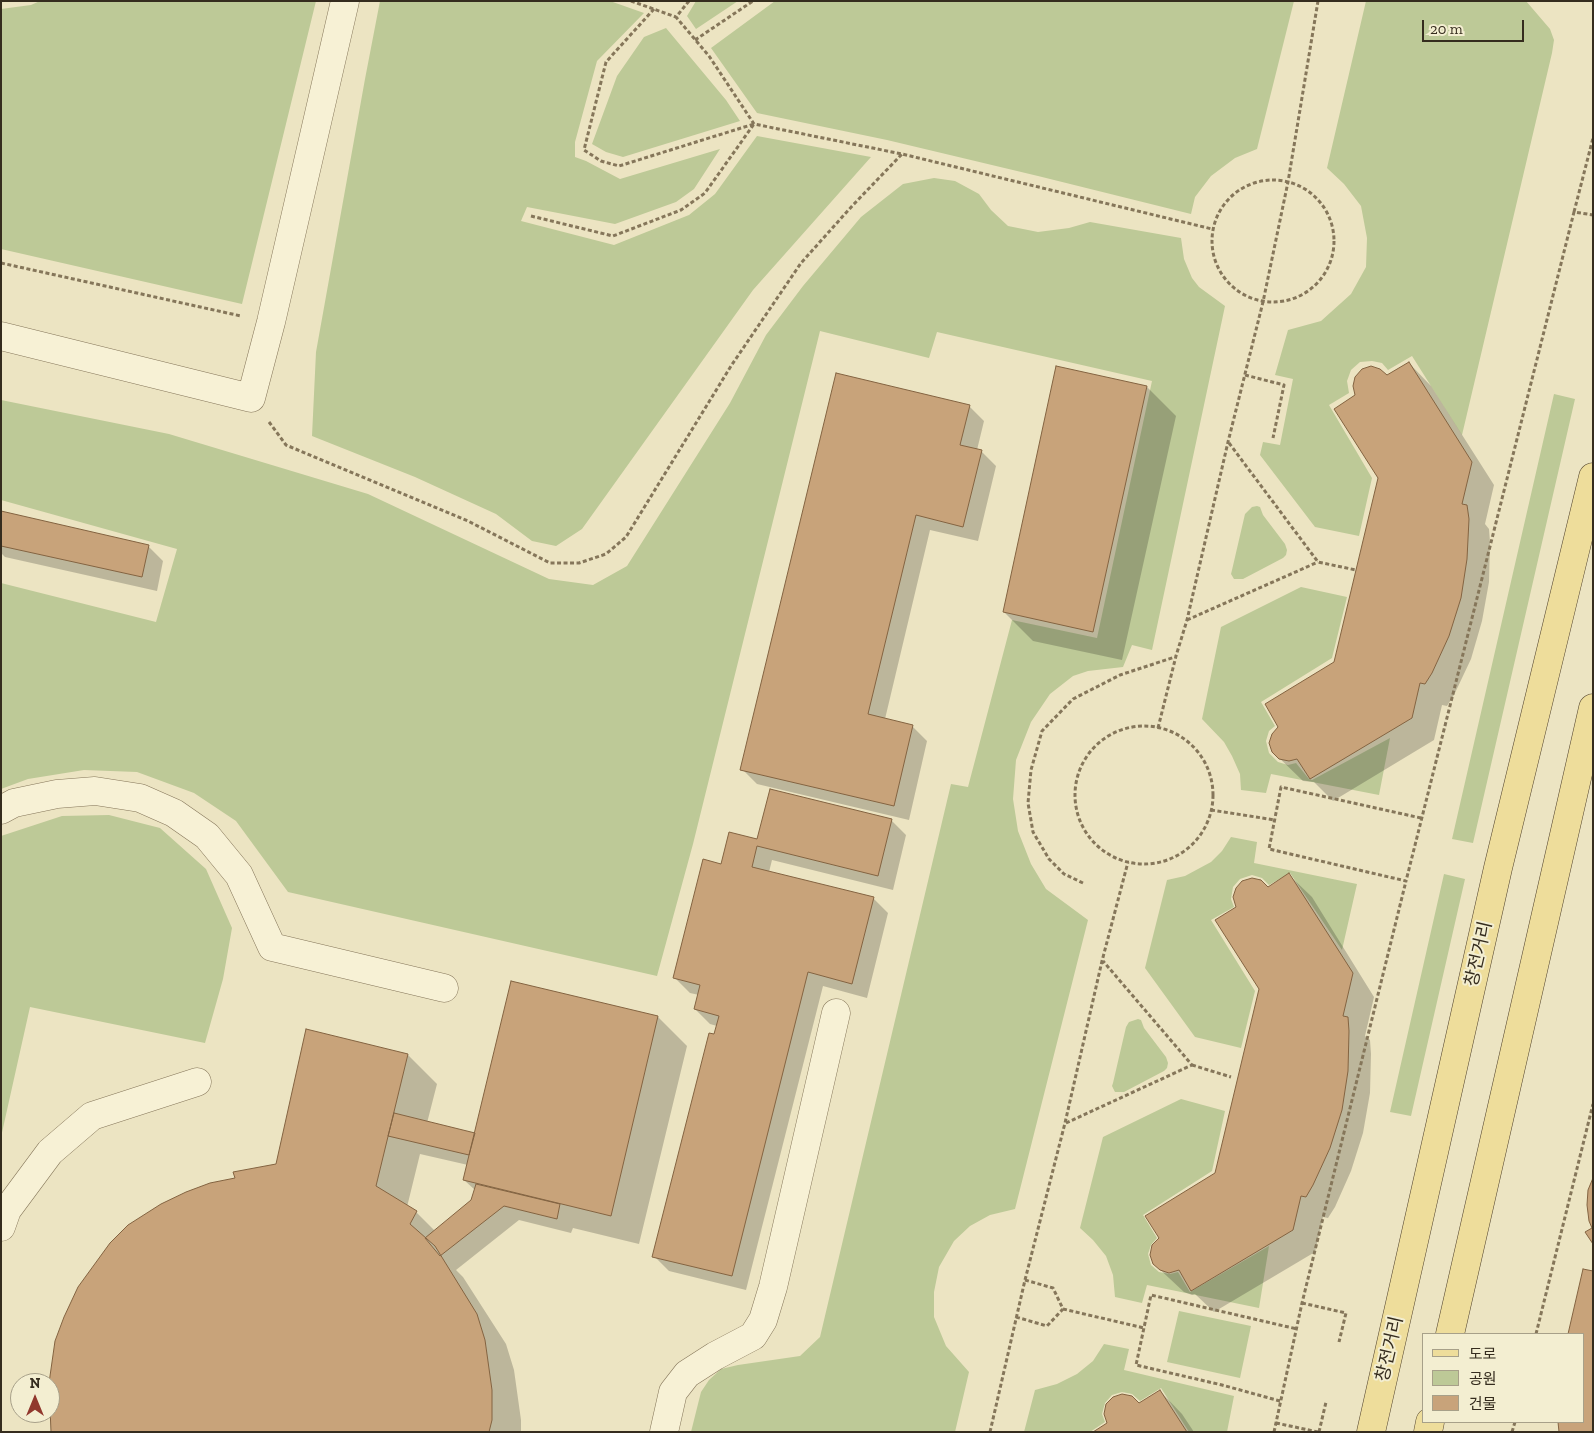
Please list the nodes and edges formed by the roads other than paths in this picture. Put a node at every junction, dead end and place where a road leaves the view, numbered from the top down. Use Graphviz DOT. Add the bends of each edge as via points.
graph roads {
  1 [pos="345,1"];
  2 [pos="1,336"];
  3 [pos="1593,477"];
  4 [pos="1593,708"];
  5 [pos="1,810"];
  6 [pos="444,988"];
  7 [pos="836,1013"];
  8 [pos="197,1082"];
  9 [pos="1,1227"];
  10 [pos="1450,1333"];
  11 [pos="664,1432"];
  12 [pos="1371,1432"];
  1 -- 2 [label="street" via="251,398"];
  3 -- 12 [label="main road, 창전거리" via="1498,868"];
  4 -- 10 [label="main road"];
  5 -- 6 [label="street" via="14,803 57,794 95,791 140,798 174,813 207,836 240,875 272,947"];
  7 -- 11 [label="street" via="763,1320 753,1336 687,1374 673,1392"];
  8 -- 9 [label="street" via="92,1116 50,1152 7,1210"];
}
